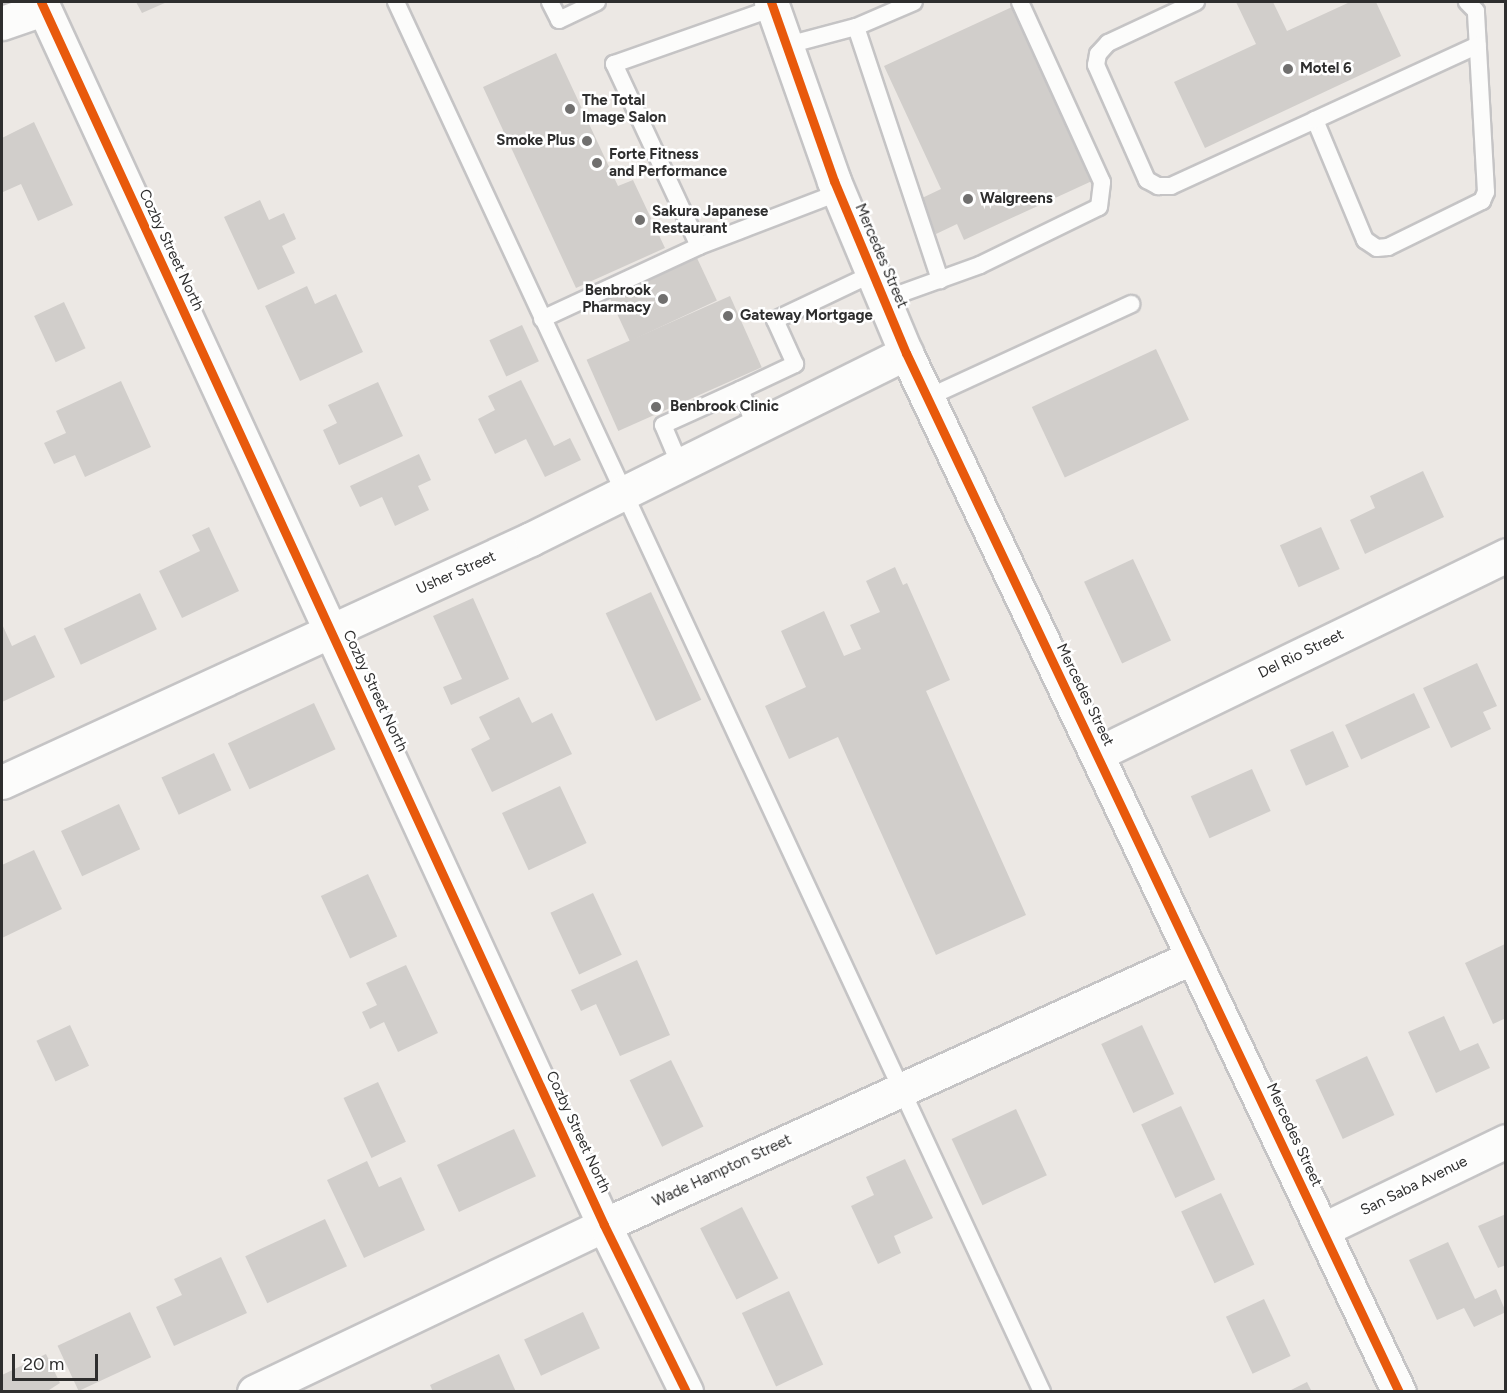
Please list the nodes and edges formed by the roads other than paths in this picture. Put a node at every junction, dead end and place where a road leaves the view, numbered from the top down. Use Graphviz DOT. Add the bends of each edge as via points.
graph roads {
  1 [pos="396,2"];
  2 [pos="550,2"];
  3 [pos="597,2"];
  4 [pos="914,2"];
  5 [pos="1020,2"];
  6 [pos="1196,2"];
  7 [pos="1467,2"];
  8 [pos="42,5"];
  9 [pos="772,5"];
  10 [pos="882,8"];
  11 [pos="2,23"];
  12 [pos="856,27"];
  13 [pos="1478,45"];
  14 [pos="784,46"];
  15 [pos="1315,120"];
  16 [pos="838,193"];
  17 [pos="699,246"];
  18 [pos="940,280"];
  19 [pos="878,287"];
  20 [pos="1131,304"];
  21 [pos="542,320"];
  22 [pos="906,353"];
  23 [pos="740,390"];
  24 [pos="927,398"];
  25 [pos="756,427"];
  26 [pos="680,465"];
  27 [pos="623,494"];
  28 [pos="1506,555"];
  29 [pos="330,630"];
  30 [pos="1097,754"];
  31 [pos="2,782"];
  32 [pos="1193,957"];
  33 [pos="901,1090"];
  34 [pos="1506,1142"];
  35 [pos="604,1225"];
  36 [pos="1322,1230"];
  37 [pos="254,1392"];
  38 [pos="686,1392"];
  39 [pos="1042,1392"];
  40 [pos="1399,1392"];
  1 -- 21 [label="lane"];
  2 -- 3 [label="lane" via="559,21"];
  4 -- 10 [label="lane"];
  5 -- 18 [label="lane" via="1102,182 1103,196 1091,213"];
  6 -- 15 [label="lane" via="1108,43 1098,54 1096,64 1148,180 1158,186 1171,186"];
  7 -- 13 [label="lane" via="1476,11"];
  8 -- 11 [label="street"];
  8 -- 29 [label="street, Cozby Street North"];
  9 -- 14 [label="street, Mercedes Street"];
  9 -- 17 [label="lane" via="614,64"];
  10 -- 12 [label="lane"];
  12 -- 14 [label="lane"];
  12 -- 18 [label="lane"];
  13 -- 15 [label="lane"];
  13 -- 15 [label="lane" via="1486,192 1482,201 1388,247 1377,248 1365,240"];
  14 -- 16 [label="street, Mercedes Street"];
  16 -- 17 [label="lane"];
  16 -- 19 [label="street, Mercedes Street"];
  17 -- 21 [label="lane"];
  18 -- 19 [label="lane"];
  19 -- 22 [label="street, Mercedes Street"];
  19 -- 23 [label="lane" via="775,321 795,364"];
  20 -- 24 [label="lane"];
  21 -- 27 [label="lane"];
  22 -- 24 [label="street, Mercedes Street"];
  22 -- 25 [label="street, Usher Street"];
  23 -- 25 [label="lane"];
  23 -- 26 [label="lane" via="663,425"];
  24 -- 30 [label="street, Mercedes Street"];
  25 -- 26 [label="street, Usher Street"];
  26 -- 27 [label="street, Usher Street"];
  27 -- 29 [label="street, Usher Street"];
  27 -- 33 [label="lane"];
  28 -- 30 [label="street, Del Rio Street"];
  29 -- 31 [label="street, Usher Street"];
  29 -- 35 [label="street, Cozby Street North"];
  30 -- 32 [label="street, Mercedes Street"];
  32 -- 33 [label="street, Wade Hampton Street"];
  32 -- 36 [label="street, Mercedes Street"];
  33 -- 35 [label="street, Wade Hampton Street"];
  33 -- 39 [label="lane"];
  34 -- 36 [label="street, San Saba Avenue"];
  35 -- 37 [label="street, Wade Hampton Street"];
  35 -- 38 [label="street, Cozby Street North"];
  36 -- 40 [label="street, Mercedes Street"];
}
